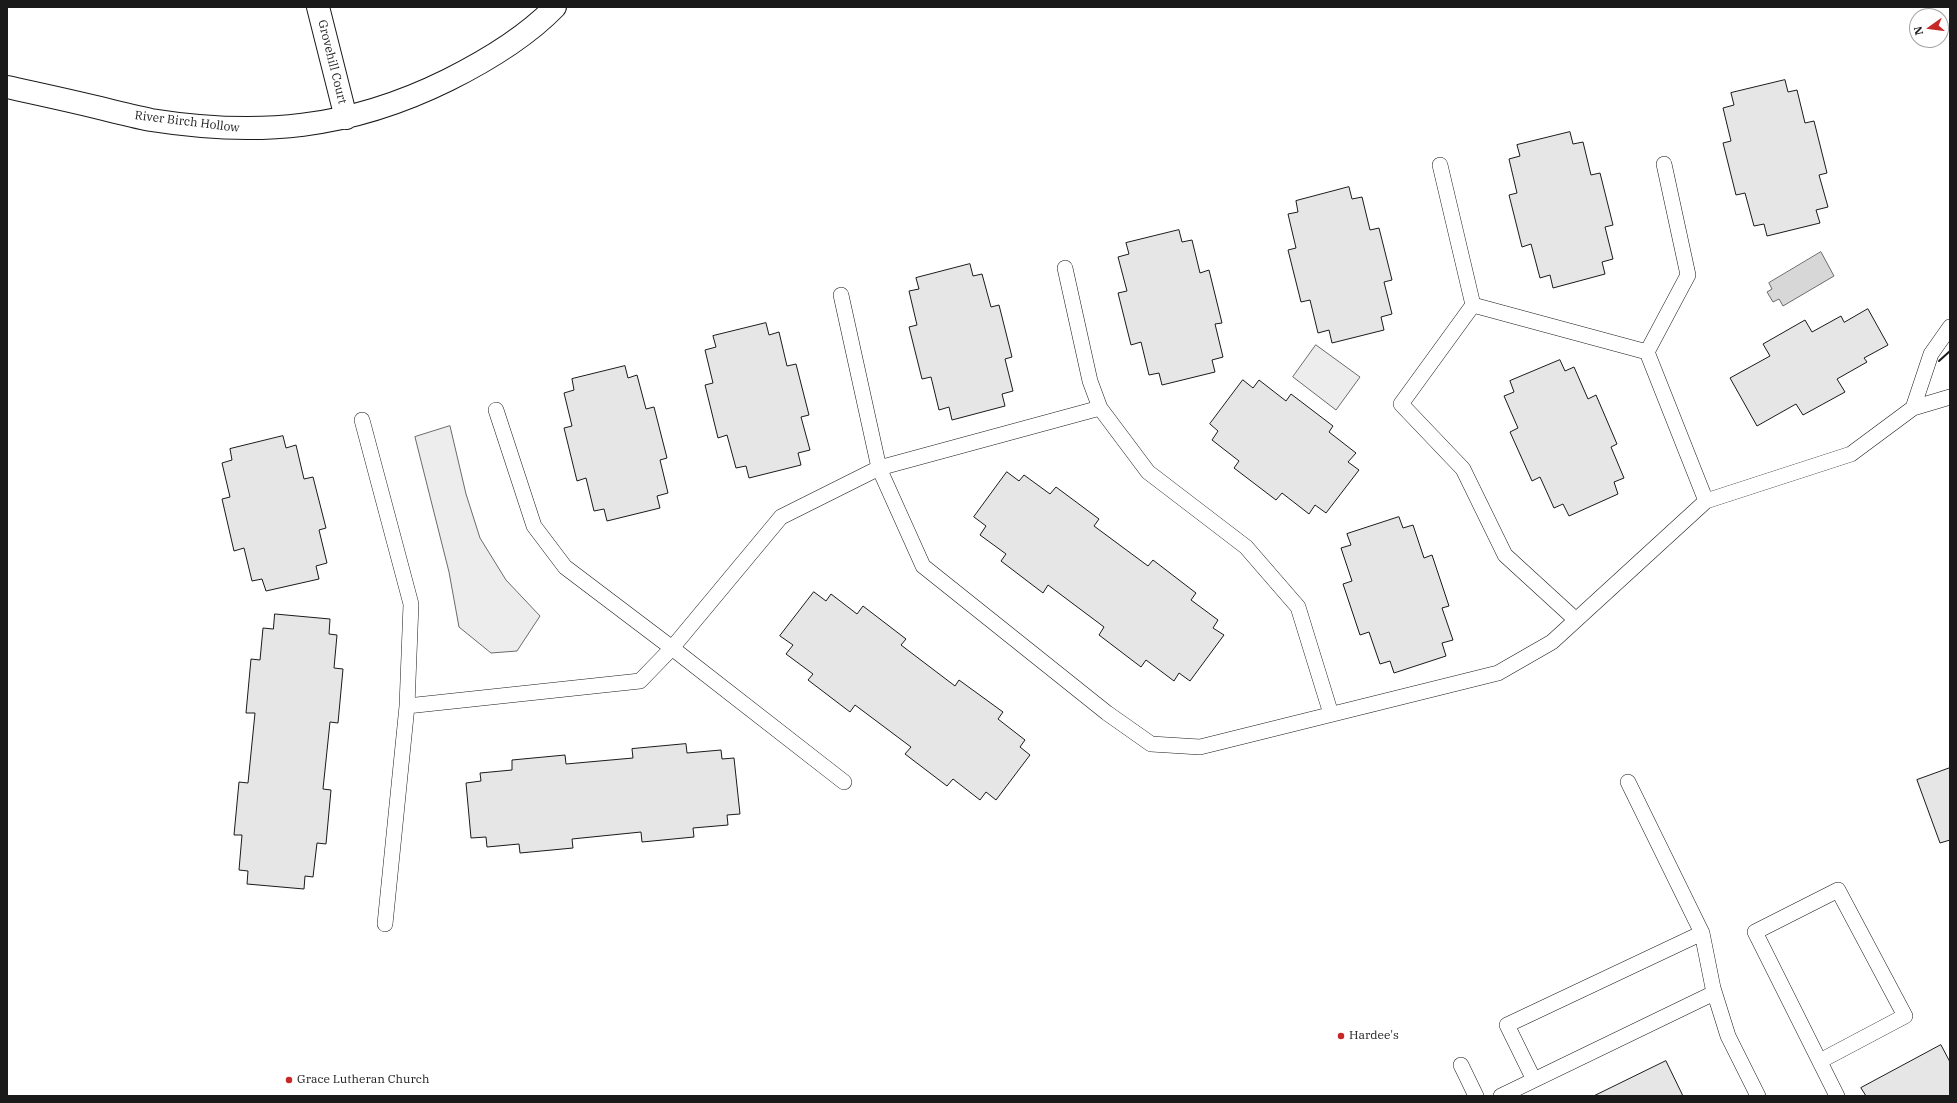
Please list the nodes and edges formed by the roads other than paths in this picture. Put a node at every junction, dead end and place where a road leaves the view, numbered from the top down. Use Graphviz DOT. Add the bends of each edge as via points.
graph roads {
  1 [pos="318,7"];
  2 [pos="555,7"];
  3 [pos="7,87"];
  4 [pos="346,118"];
  5 [pos="1664,164"];
  6 [pos="1440,165"];
  7 [pos="1065,268"];
  8 [pos="841,295"];
  9 [pos="1473,305"];
  10 [pos="1950,328"];
  11 [pos="1647,352"];
  12 [pos="1950,396"];
  13 [pos="1100,408"];
  14 [pos="1912,408"];
  15 [pos="496,410"];
  16 [pos="362,420"];
  17 [pos="879,468"];
  18 [pos="1706,501"];
  19 [pos="1576,620"];
  20 [pos="672,648"];
  21 [pos="407,706"];
  22 [pos="1331,714"];
  23 [pos="844,782"];
  24 [pos="1628,782"];
  25 [pos="385,924"];
  26 [pos="1702,933"];
  27 [pos="1714,993"];
  28 [pos="1820,1061"];
  29 [pos="1461,1065"];
  30 [pos="1534,1080"];
  31 [pos="1476,1096"];
  32 [pos="1500,1096"];
  33 [pos="1758,1096"];
  34 [pos="1837,1096"];
  1 -- 4 [label="street, Grovehill Court"];
  2 -- 4 [label="street, River Birch Hollow" via="515,40 473,68 418,95"];
  3 -- 4 [label="street, River Birch Hollow" via="151,120 233,129 293,127"];
  5 -- 11 [label="lane" via="1688,275"];
  6 -- 9 [label="lane"];
  7 -- 13 [label="lane" via="1090,381"];
  8 -- 17 [label="lane"];
  9 -- 11 [label="lane"];
  9 -- 19 [label="lane" via="1401,404 1463,470 1505,555"];
  10 -- 14 [label="lane" via="1931,354"];
  11 -- 18 [label="lane"];
  12 -- 14 [label="lane"];
  13 -- 17 [label="lane"];
  13 -- 22 [label="lane" via="1148,472 1246,547 1298,607"];
  14 -- 18 [label="lane" via="1851,454"];
  15 -- 20 [label="lane" via="534,526 566,567"];
  16 -- 21 [label="lane" via="411,604"];
  17 -- 20 [label="lane" via="781,517"];
  17 -- 22 [label="lane" via="923,566 1107,713 1150,744 1200,747"];
  18 -- 19 [label="lane"];
  19 -- 22 [label="lane" via="1552,642 1498,673"];
  20 -- 21 [label="lane" via="640,681"];
  20 -- 23 [label="lane"];
  21 -- 25 [label="lane"];
  24 -- 26 [label="lane"];
  26 -- 27 [label="lane"];
  26 -- 30 [label="lane" via="1507,1025"];
  27 -- 30 [label="lane"];
  27 -- 33 [label="lane" via="1728,1036"];
  28 -- 28 [label="lane" via="1755,932 1838,890 1905,1016"];
  28 -- 34 [label="lane"];
  29 -- 31 [label="lane"];
  30 -- 32 [label="lane"];
}
